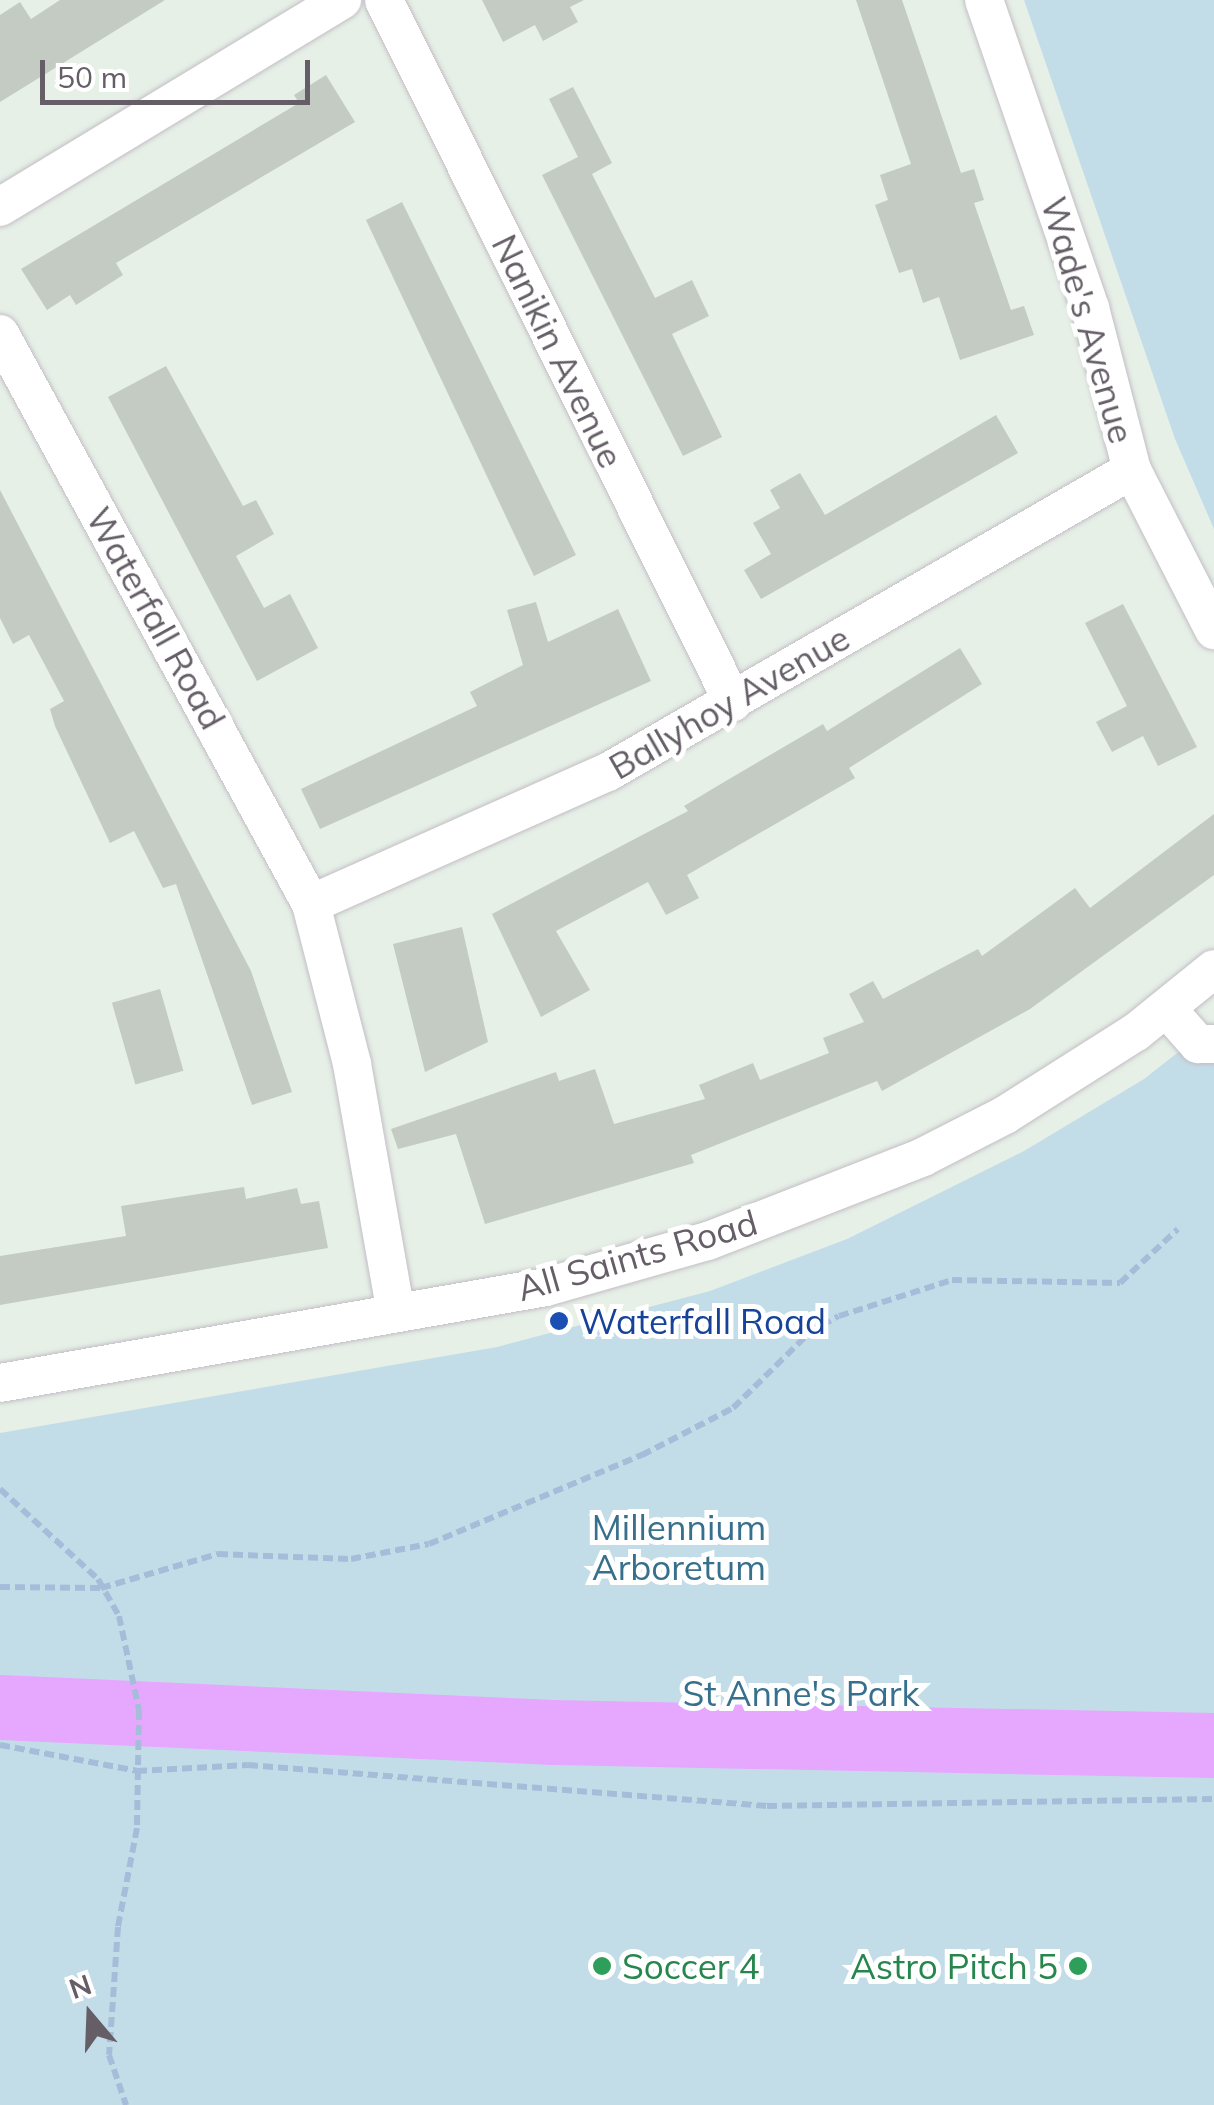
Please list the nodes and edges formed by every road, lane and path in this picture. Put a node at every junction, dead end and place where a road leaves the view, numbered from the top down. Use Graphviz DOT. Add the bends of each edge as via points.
graph roads {
  1 [pos="342,0"];
  2 [pos="384,0"];
  3 [pos="984,0"];
  4 [pos="0,207"];
  5 [pos="0,334"];
  6 [pos="1132,470"];
  7 [pos="1214,630"];
  8 [pos="733,702"];
  9 [pos="311,904"];
  10 [pos="1214,969"];
  11 [pos="1167,1009"];
  12 [pos="1214,1044"];
  13 [pos="1178,1229"];
  14 [pos="396,1312"];
  15 [pos="0,1383"];
  16 [pos="0,1489"];
  17 [pos="0,1587"];
  18 [pos="101,1588"];
  19 [pos="0,1745"];
  20 [pos="136,1771"];
  21 [pos="1214,1799"];
  22 [pos="126,2105"];
  1 -- 4 [label="street"];
  2 -- 8 [label="street, Nanikin Avenue"];
  3 -- 6 [label="street, Wade's Avenue" via="1090,308"];
  5 -- 9 [label="street, Waterfall Road"];
  6 -- 7 [label="street, Wade's Avenue"];
  6 -- 8 [label="street, Ballyhoy Avenue"];
  8 -- 9 [label="street, Ballyhoy Avenue" via="608,772"];
  9 -- 14 [label="street, Waterfall Road" via="352,1064"];
  10 -- 11 [label="street, All Saints Road"];
  11 -- 12 [label="street" via="1198,1044"];
  11 -- 14 [label="street, All Saints Road" via="1004,1115 890,1170 621,1267"];
  13 -- 18 [label="path" via="1120,1283 952,1280 839,1316 809,1333 733,1408 642,1456 429,1544 351,1559 218,1554"];
  14 -- 15 [label="street, All Saints Road"];
  16 -- 18 [label="path"];
  17 -- 18 [label="path"];
  18 -- 20 [label="path" via="119,1616 140,1710"];
  19 -- 20 [label="path"];
  20 -- 21 [label="path" via="248,1764 767,1806"];
  20 -- 22 [label="path" via="110,2055"];
}
